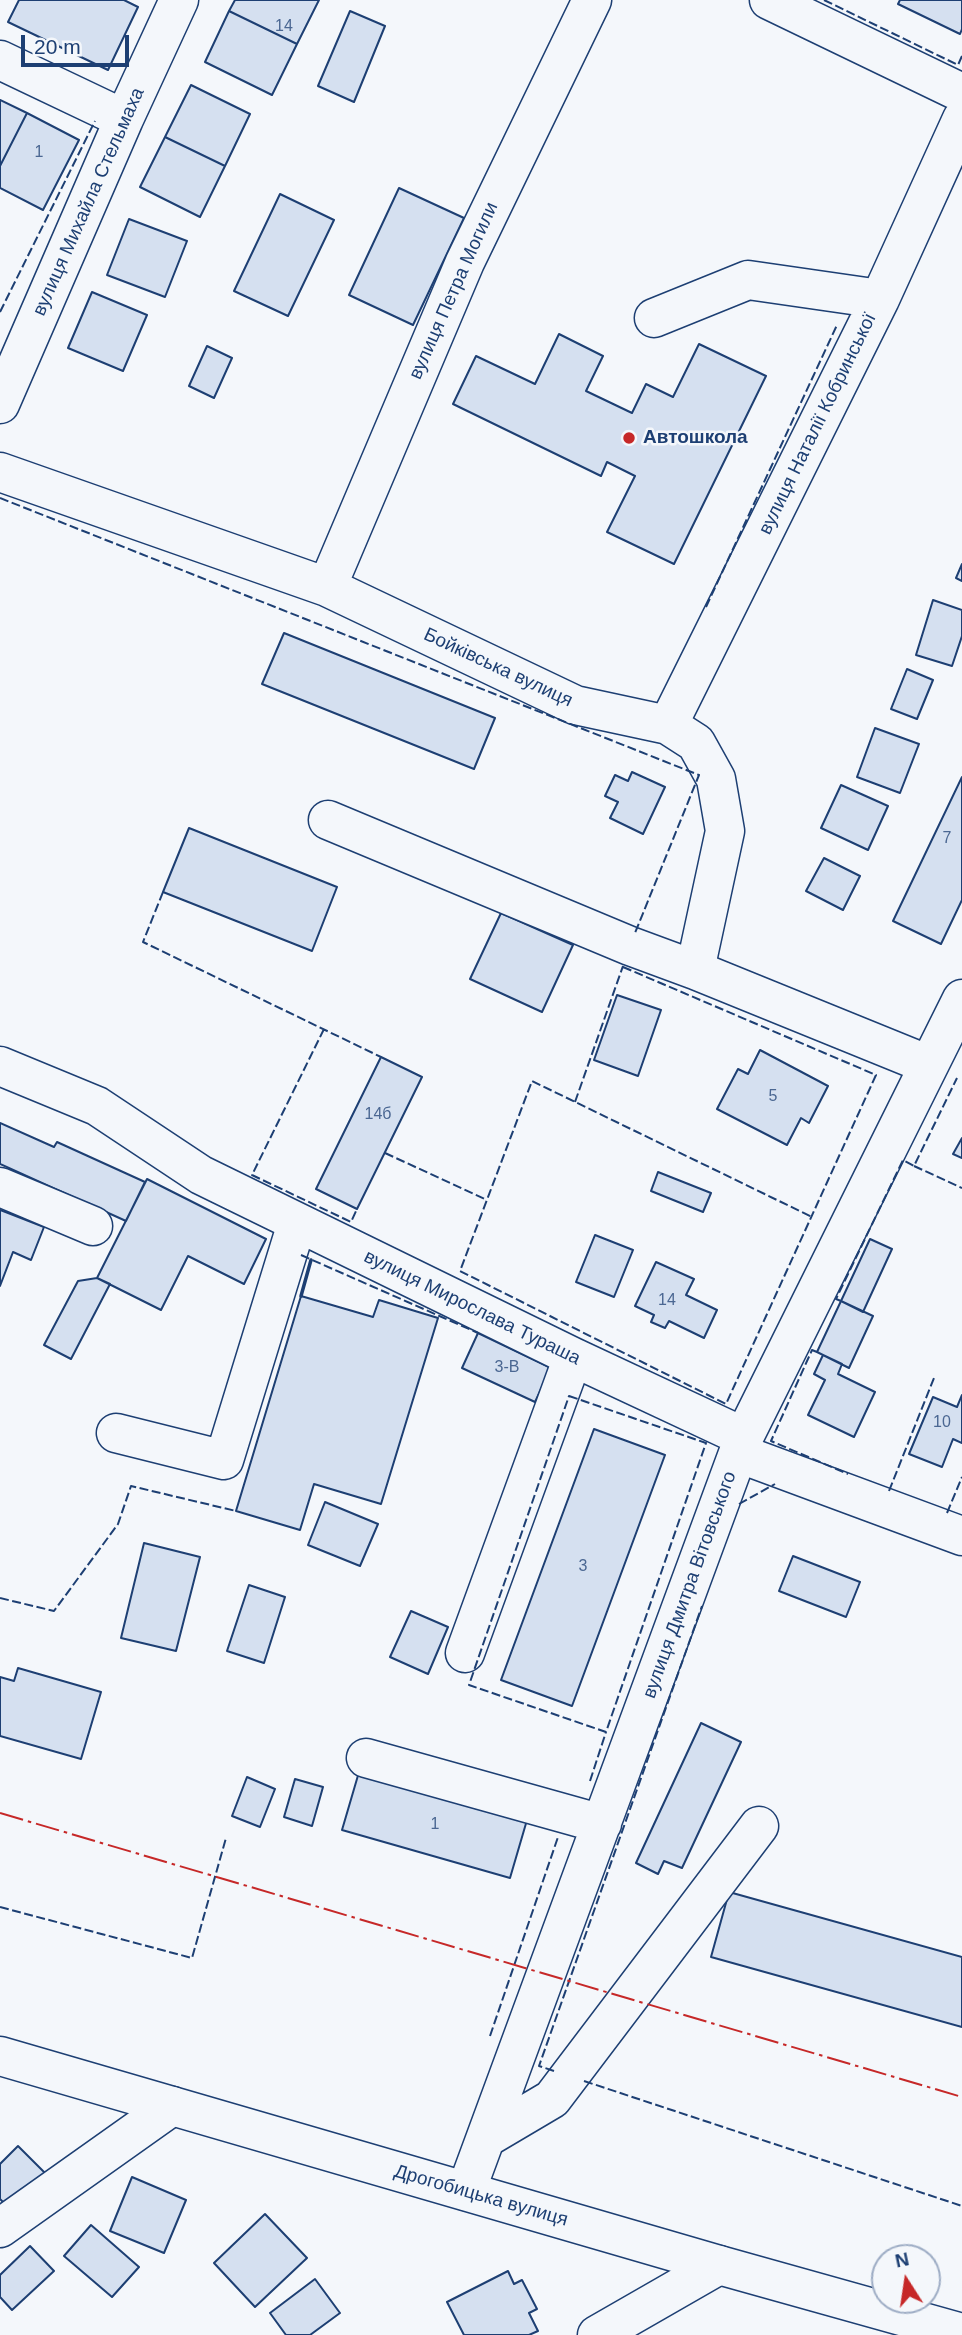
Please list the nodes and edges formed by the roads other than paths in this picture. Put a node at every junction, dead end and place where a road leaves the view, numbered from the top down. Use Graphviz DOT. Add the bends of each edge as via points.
graph roads {
  1 [pos="179,0"];
  2 [pos="592,0"];
  3 [pos="768,0"];
  4 [pos="0,60"];
  5 [pos="962,93"];
  6 [pos="124,119"];
  7 [pos="962,119"];
  8 [pos="880,299"];
  9 [pos="654,318"];
  10 [pos="0,404"];
  11 [pos="0,472"];
  12 [pos="327,587"];
  13 [pos="668,725"];
  14 [pos="328,820"];
  15 [pos="695,970"];
  16 [pos="962,999"];
  17 [pos="942,1061"];
  18 [pos="0,1066"];
  19 [pos="0,1187"];
  20 [pos="297,1223"];
  21 [pos="93,1226"];
  22 [pos="573,1357"];
  23 [pos="116,1433"];
  24 [pos="741,1445"];
  25 [pos="962,1536"];
  26 [pos="465,1653"];
  27 [pos="366,1758"];
  28 [pos="603,1824"];
  29 [pos="760,1826"];
  30 [pos="0,2056"];
  31 [pos="172,2106"];
  32 [pos="486,2138"];
  33 [pos="466,2191"];
  34 [pos="0,2228"];
  35 [pos="719,2265"];
  36 [pos="962,2333"];
  37 [pos="597,2335"];
  1 -- 6 [label="street, вулиця Михайла Стельмаха"];
  2 -- 12 [label="street, вулиця Петра Могили" via="465,261"];
  3 -- 5 [label="street"];
  4 -- 6 [label="street"];
  6 -- 10 [label="street, вулиця Михайла Стельмаха"];
  7 -- 8 [label="street, вулиця Наталії Кобринської"];
  8 -- 9 [label="street" via="748,281"];
  8 -- 13 [label="street, вулиця Наталії Кобринської"];
  11 -- 12 [label="street, Бойківська вулиця"];
  12 -- 13 [label="street, Бойківська вулиця" via="575,705"];
  13 -- 15 [label="street, Бойківська вулиця" via="696,743 716,779 725,831"];
  14 -- 15 [label="street"];
  15 -- 17 [label="street"];
  16 -- 17 [label="street, вулиця Дмитра Вітовського"];
  17 -- 24 [label="street, вулиця Дмитра Вітовського"];
  18 -- 20 [label="street, вулиця Мирослава Тураша" via="97,1106 201,1175"];
  19 -- 21 [label="street"];
  20 -- 22 [label="street, вулиця Мирослава Тураша"];
  20 -- 23 [label="street" via="224,1460"];
  22 -- 24 [label="street, вулиця Мирослава Тураша"];
  22 -- 26 [label="street"];
  24 -- 25 [label="street, вулиця Мирослава Тураша"];
  24 -- 28 [label="street, вулиця Дмитра Вітовського"];
  27 -- 28 [label="street"];
  28 -- 32 [label="street, вулиця Дмитра Вітовського"];
  29 -- 32 [label="street" via="552,2099"];
  30 -- 31 [label="street, Дрогобицька вулиця"];
  31 -- 33 [label="street, Дрогобицька вулиця"];
  31 -- 34 [label="street"];
  32 -- 33 [label="street, вулиця Дмитра Вітовського"];
  33 -- 35 [label="street, Дрогобицька вулиця"];
  35 -- 36 [label="street, Дрогобицька вулиця"];
  35 -- 37 [label="street"];
}
